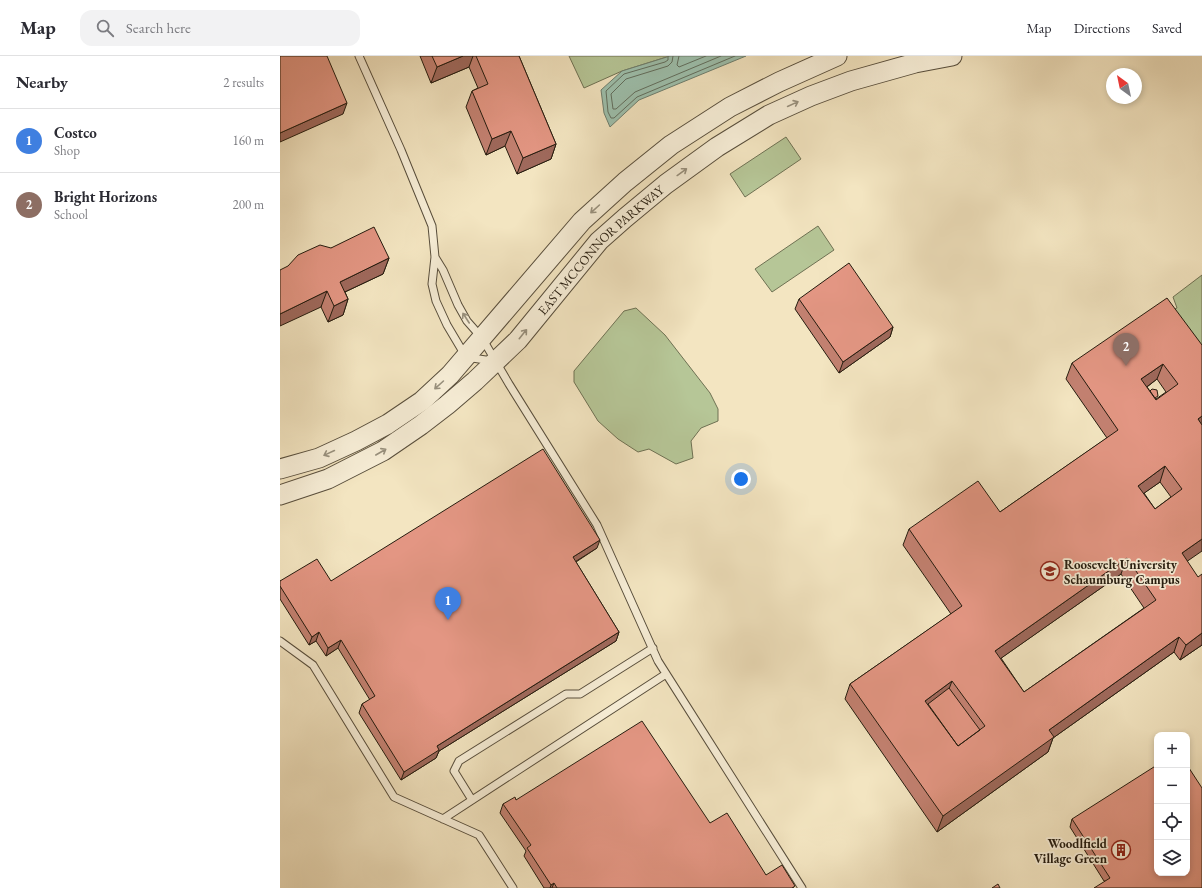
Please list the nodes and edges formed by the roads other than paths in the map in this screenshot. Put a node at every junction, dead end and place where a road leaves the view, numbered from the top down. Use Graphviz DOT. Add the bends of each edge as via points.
graph roads {
  1 [pos="359,56"];
  2 [pos="837,56"];
  3 [pos="952,56"];
  4 [pos="435,257"];
  5 [pos="482,338"];
  6 [pos="466,357"];
  7 [pos="496,361"];
  8 [pos="280,469"];
  9 [pos="280,496"];
  10 [pos="280,641"];
  11 [pos="653,648"];
  12 [pos="666,674"];
  13 [pos="472,800"];
  14 [pos="443,819"];
  15 [pos="513,888"];
  16 [pos="802,888"];
  1 -- 4 [label="lane" via="432,226"];
  2 -- 5 [label="street, one-way" via="730,107 671,146 625,182 582,221"];
  7 -- 3 [label="street, EAST MCCONNOR PARKWAY, one-way" via="518,340 599,241 666,184 717,147 769,115 811,96 851,81 915,63"];
  5 -- 4 [label="lane, one-way" via="467,321"];
  4 -- 6 [label="lane" via="432,284 436,301 446,325"];
  5 -- 6 [label="street"];
  5 -- 7 [label="lane"];
  6 -- 7 [label="lane"];
  6 -- 8 [label="street, one-way" via="450,376 422,401 388,424 319,458"];
  9 -- 7 [label="street, EAST MCCONNOR PARKWAY, one-way" via="328,479 383,450 426,421"];
  7 -- 11 [label="lane" via="597,525"];
  10 -- 14 [label="lane" via="313,665 394,797"];
  11 -- 12 [label="lane"];
  11 -- 13 [label="lane" via="580,694 566,694 459,761 454,771"];
  12 -- 13 [label="lane"];
  12 -- 16 [label="lane"];
  13 -- 14 [label="lane"];
  14 -- 15 [label="lane" via="479,835"];
}
